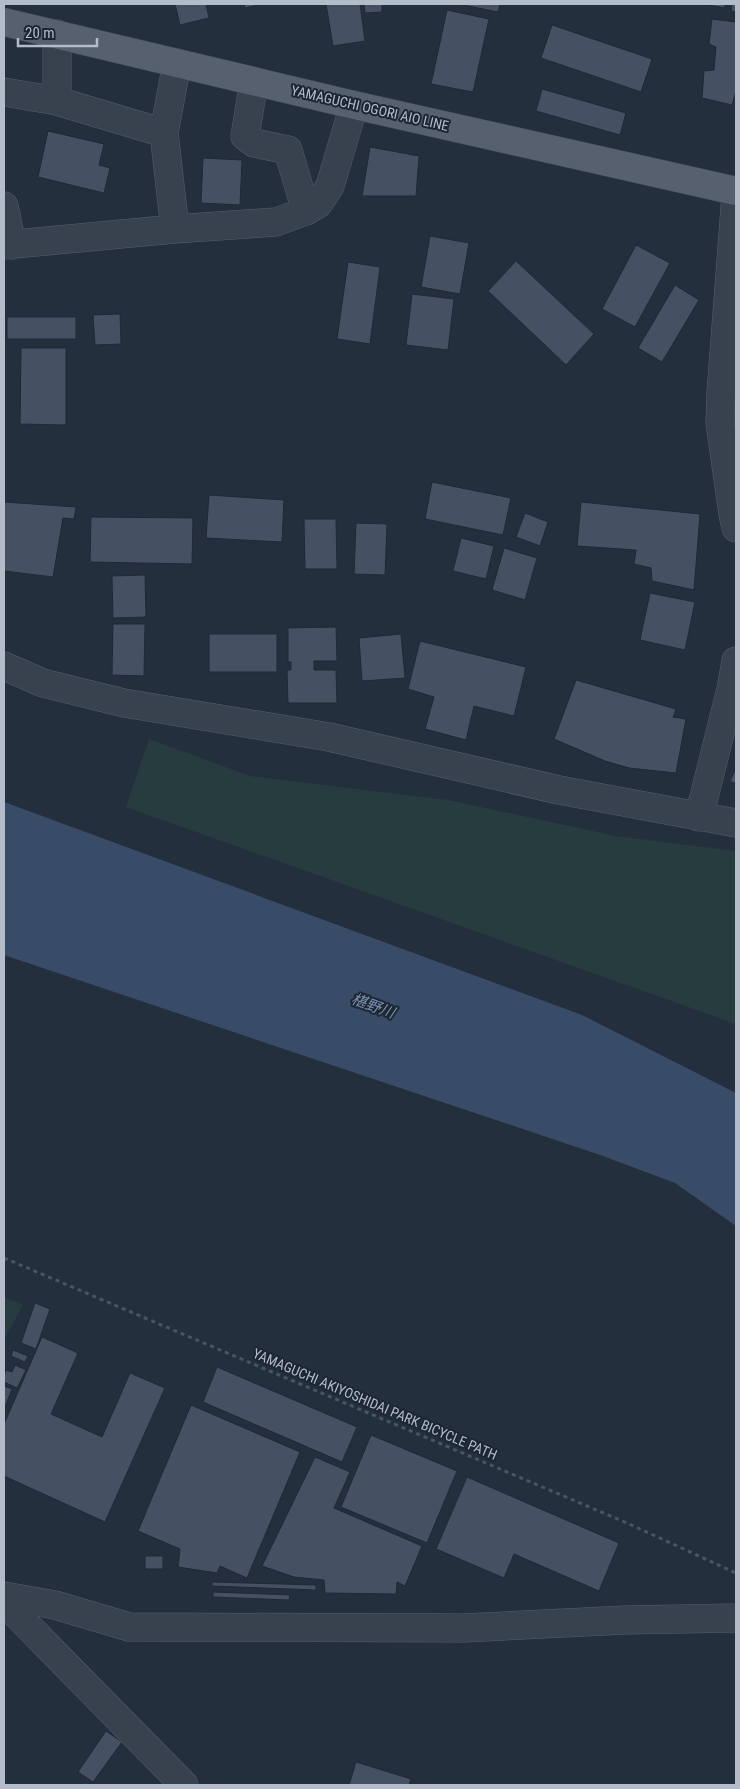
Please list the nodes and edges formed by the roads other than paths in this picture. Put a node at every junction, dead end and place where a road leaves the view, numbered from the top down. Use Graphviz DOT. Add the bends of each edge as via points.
graph roads {
  1 [pos="4,22"];
  2 [pos="57,34"];
  3 [pos="177,63"];
  4 [pos="254,81"];
  5 [pos="4,92"];
  6 [pos="57,100"];
  7 [pos="354,105"];
  8 [pos="164,133"];
  9 [pos="736,192"];
  10 [pos="4,206"];
  11 [pos="306,211"];
  12 [pos="175,229"];
  13 [pos="8,245"];
  14 [pos="736,528"];
  15 [pos="736,661"];
  16 [pos="4,666"];
  17 [pos="699,817"];
  18 [pos="736,823"];
  19 [pos="4,1596"];
  20 [pos="4,1602"];
  21 [pos="736,1618"];
  22 [pos="184,1785"];
  1 -- 2 [label="main road, YAMAGUCHI OGORI AIO LINE"];
  2 -- 3 [label="main road, YAMAGUCHI OGORI AIO LINE"];
  2 -- 6 [label="street"];
  3 -- 4 [label="main road, YAMAGUCHI OGORI AIO LINE"];
  3 -- 8 [label="street"];
  4 -- 7 [label="main road, YAMAGUCHI OGORI AIO LINE"];
  4 -- 11 [label="street" via="245,136 254,143 288,150"];
  5 -- 6 [label="street"];
  6 -- 8 [label="street"];
  7 -- 9 [label="main road, YAMAGUCHI OGORI AIO LINE"];
  7 -- 11 [label="street" via="330,186 318,204"];
  8 -- 12 [label="street"];
  9 -- 14 [label="street" via="720,423"];
  10 -- 13 [label="street"];
  11 -- 12 [label="street" via="276,222"];
  12 -- 13 [label="street"];
  15 -- 17 [label="street"];
  16 -- 17 [label="street" via="43,683 124,703 329,737 559,790"];
  17 -- 18 [label="street"];
  19 -- 21 [label="street" via="55,1606 129,1627 464,1628"];
  20 -- 22 [label="street"];
}
